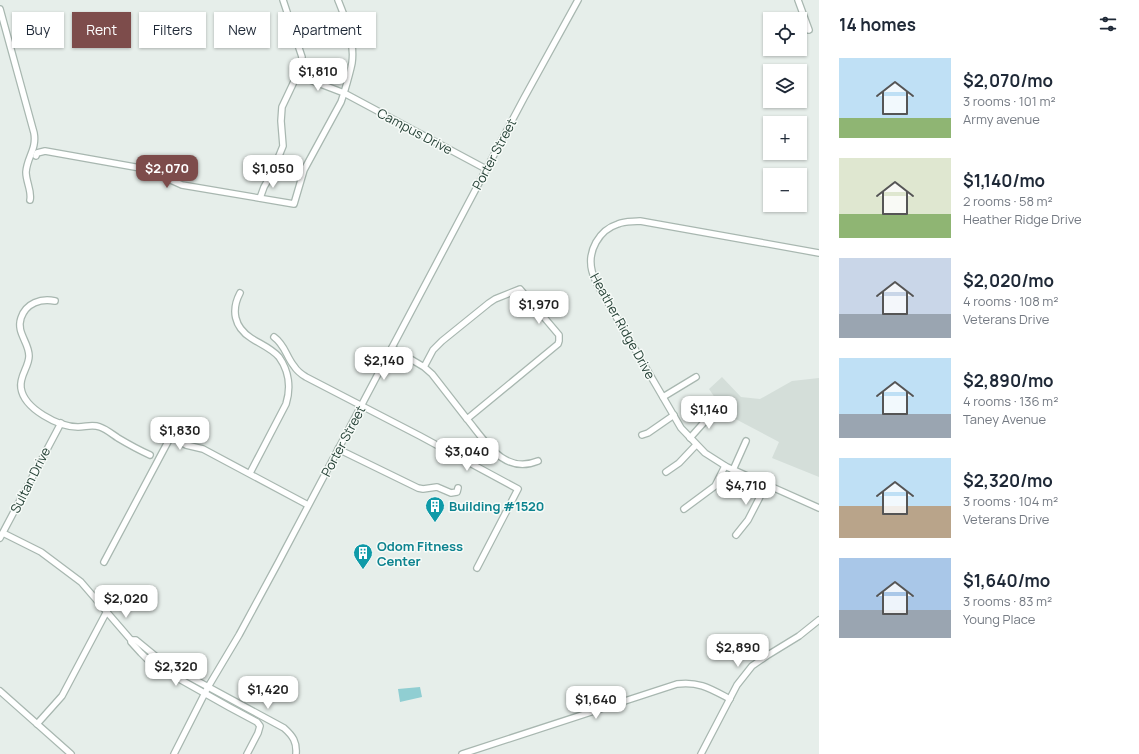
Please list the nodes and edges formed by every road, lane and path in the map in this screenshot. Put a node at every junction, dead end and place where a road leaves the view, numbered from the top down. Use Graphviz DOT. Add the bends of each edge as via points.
graph roads {
  1 [pos="283,0"];
  2 [pos="338,0"];
  3 [pos="578,0"];
  4 [pos="798,0"];
  5 [pos="0,9"];
  6 [pos="809,30"];
  7 [pos="297,75"];
  8 [pos="344,93"];
  9 [pos="36,156"];
  10 [pos="486,169"];
  11 [pos="260,198"];
  12 [pos="30,200"];
  13 [pos="819,253"];
  14 [pos="240,292"];
  15 [pos="55,301"];
  16 [pos="274,337"];
  17 [pos="392,348"];
  18 [pos="424,366"];
  19 [pos="696,377"];
  20 [pos="663,397"];
  21 [pos="361,406"];
  22 [pos="715,410"];
  23 [pos="674,415"];
  24 [pos="467,418"];
  25 [pos="61,422"];
  26 [pos="642,435"];
  27 [pos="690,438"];
  28 [pos="746,441"];
  29 [pos="696,445"];
  30 [pos="338,449"];
  31 [pos="150,455"];
  32 [pos="538,461"];
  33 [pos="725,466"];
  34 [pos="733,470"];
  35 [pos="666,472"];
  36 [pos="250,473"];
  37 [pos="766,485"];
  38 [pos="458,488"];
  39 [pos="308,505"];
  40 [pos="819,508"];
  41 [pos="684,509"];
  42 [pos="2,535"];
  43 [pos="736,535"];
  44 [pos="104,562"];
  45 [pos="477,568"];
  46 [pos="107,611"];
  47 [pos="819,620"];
  48 [pos="131,640"];
  49 [pos="208,687"];
  50 [pos="0,691"];
  51 [pos="205,693"];
  52 [pos="730,699"];
  53 [pos="37,724"];
  54 [pos="296,744"];
  55 [pos="70,754"];
  56 [pos="174,754"];
  57 [pos="247,754"];
  58 [pos="293,754"];
  59 [pos="296,754"];
  60 [pos="465,754"];
  61 [pos="701,754"];
  1 -- 7 [label="street" via="301,53"];
  2 -- 8 [label="street" via="353,50 352,65"];
  3 -- 10 [label="street, Porter Street"];
  4 -- 6 [label="street"];
  5 -- 12 [label="street" via="36,141 27,168"];
  7 -- 8 [label="street, Campus Drive"];
  7 -- 11 [label="street" via="282,107 283,146"];
  8 -- 10 [label="street, Campus Drive"];
  8 -- 11 [label="street" via="304,170 294,204"];
  9 -- 11 [label="street" via="37,153 45,151 146,169 182,185"];
  10 -- 17 [label="street, Porter Street"];
  13 -- 20 [label="street, Heather Ridge Drive" via="640,221 625,222 608,229 598,238 592,252 591,270 595,280"];
  14 -- 36 [label="street" via="234,310 236,322 250,338 267,347 278,357 287,373 289,385 286,404"];
  15 -- 25 [label="street" via="44,300 34,303 28,306 22,316 20,330 29,361 22,376 21,388 32,406 47,417"];
  16 -- 21 [label="street" via="283,345 297,371"];
  17 -- 18 [label="street"];
  17 -- 21 [label="street, Porter Street"];
  18 -- 24 [label="street"];
  18 -- 24 [label="street" via="433,350 442,341 495,299 520,289 559,335 558,344"];
  19 -- 20 [label="street"];
  20 -- 23 [label="street, Heather Ridge Drive"];
  21 -- 30 [label="street, Porter Street"];
  21 -- 45 [label="street" via="518,489"];
  22 -- 27 [label="street"];
  23 -- 26 [label="street"];
  23 -- 27 [label="street, Heather Ridge Drive"];
  24 -- 32 [label="street" via="504,460 521,465"];
  25 -- 31 [label="street" via="78,427 99,426"];
  25 -- 42 [label="street, Sultan Drive"];
  27 -- 29 [label="street, Heather Ridge Drive"];
  28 -- 34 [label="street"];
  29 -- 33 [label="street, Heather Ridge Drive" via="705,454"];
  29 -- 35 [label="street" via="679,463"];
  30 -- 38 [label="street" via="418,488 437,487 451,493"];
  30 -- 39 [label="street, Porter Street"];
  33 -- 34 [label="street, Heather Ridge Drive"];
  33 -- 41 [label="street" via="715,486"];
  34 -- 37 [label="street, Heather Ridge Drive"];
  36 -- 39 [label="street"];
  36 -- 44 [label="street" via="203,448 186,444 171,436"];
  37 -- 40 [label="street, Heather Ridge Drive"];
  37 -- 43 [label="street" via="748,520"];
  39 -- 49 [label="street, Porter Street" via="239,635"];
  42 -- 46 [label="street" via="40,552 81,582"];
  46 -- 48 [label="street"];
  46 -- 53 [label="street" via="62,696"];
  47 -- 52 [label="street" via="752,666"];
  48 -- 49 [label="street" via="136,640 164,662"];
  48 -- 51 [label="street" via="151,663"];
  49 -- 51 [label="street, Porter Street"];
  49 -- 54 [label="street" via="284,728 292,734"];
  50 -- 53 [label="street"];
  51 -- 56 [label="street, Porter Street"];
  51 -- 57 [label="street" via="260,726"];
  52 -- 60 [label="street" via="704,686 691,683 677,684"];
  52 -- 61 [label="street"];
  53 -- 55 [label="street"];
  54 -- 58 [label="street"];
  54 -- 59 [label="street"];
}
